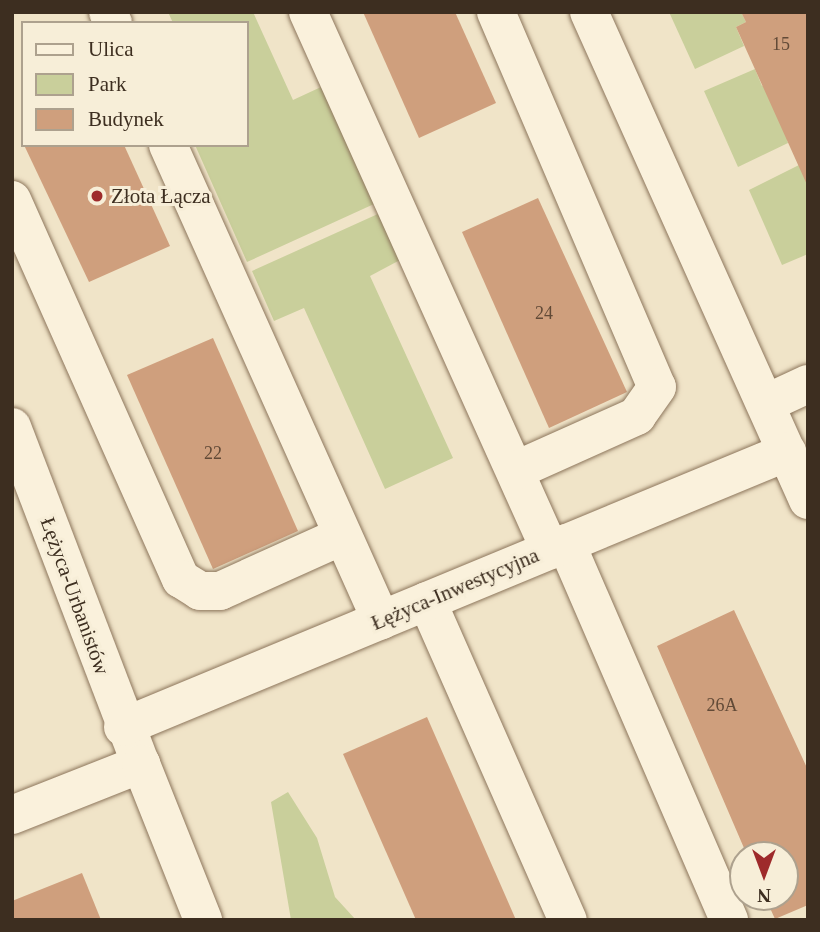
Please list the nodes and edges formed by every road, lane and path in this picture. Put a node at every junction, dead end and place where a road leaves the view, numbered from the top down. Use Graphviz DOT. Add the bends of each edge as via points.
graph roads {
  1 [pos="308,12"];
  2 [pos="496,12"];
  3 [pos="589,12"];
  4 [pos="170,147"];
  5 [pos="12,200"];
  6 [pos="808,384"];
  7 [pos="767,403"];
  8 [pos="12,427"];
  9 [pos="787,452"];
  10 [pos="516,470"];
  11 [pos="808,500"];
  12 [pos="342,536"];
  13 [pos="558,547"];
  14 [pos="427,601"];
  15 [pos="381,620"];
  16 [pos="122,727"];
  17 [pos="141,764"];
  18 [pos="12,815"];
  19 [pos="203,920"];
  20 [pos="568,920"];
  21 [pos="729,920"];
  1 -- 10 [label="street"];
  2 -- 10 [label="street" via="657,387 637,416"];
  3 -- 7 [label="street"];
  4 -- 12 [label="street"];
  5 -- 12 [label="street" via="181,579 200,591 220,591"];
  6 -- 7 [label="street"];
  7 -- 9 [label="street"];
  8 -- 16 [label="street, Łężyca-Urbanistów"];
  9 -- 11 [label="street"];
  9 -- 13 [label="street, Łężyca-Inwestycyjna"];
  10 -- 13 [label="street"];
  12 -- 15 [label="street"];
  13 -- 14 [label="street, Łężyca-Inwestycyjna"];
  13 -- 21 [label="street"];
  14 -- 15 [label="street, Łężyca-Inwestycyjna"];
  14 -- 20 [label="street"];
  15 -- 16 [label="street, Łężyca-Inwestycyjna"];
  16 -- 17 [label="street, Łężyca-Urbanistów"];
  17 -- 18 [label="street"];
  17 -- 19 [label="street, Łężyca-Urbanistów"];
}
